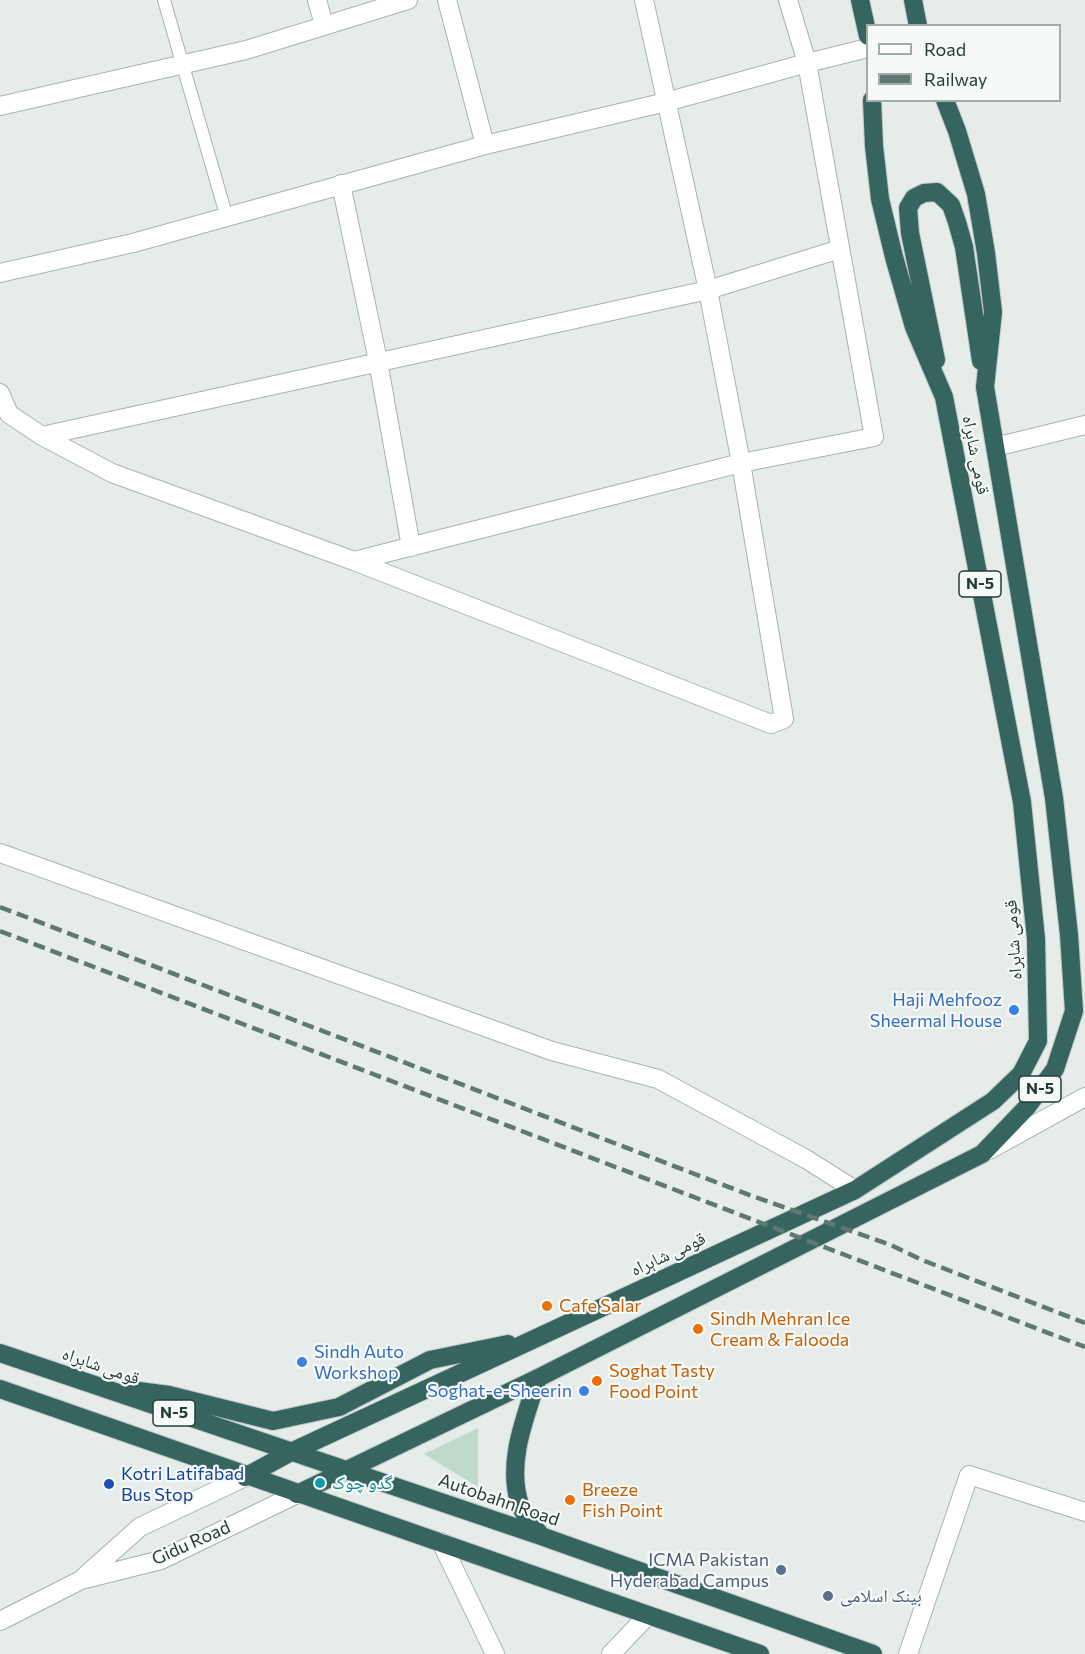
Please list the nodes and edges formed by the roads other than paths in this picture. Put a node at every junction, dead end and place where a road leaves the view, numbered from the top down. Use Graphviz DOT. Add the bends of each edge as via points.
graph roads {
  1 [pos="164,0"];
  2 [pos="317,0"];
  3 [pos="408,0"];
  4 [pos="447,0"];
  5 [pos="644,0"];
  6 [pos="788,0"];
  7 [pos="860,0"];
  8 [pos="913,0"];
  9 [pos="918,24"];
  10 [pos="324,25"];
  11 [pos="866,31"];
  12 [pos="866,48"];
  13 [pos="807,63"];
  14 [pos="183,64"];
  15 [pos="666,102"];
  16 [pos="872,102"];
  17 [pos="946,102"];
  18 [pos="0,105"];
  19 [pos="485,145"];
  20 [pos="340,184"];
  21 [pos="227,218"];
  22 [pos="840,249"];
  23 [pos="0,273"];
  24 [pos="708,290"];
  25 [pos="378,361"];
  26 [pos="985,387"];
  27 [pos="0,393"];
  28 [pos="944,397"];
  29 [pos="1085,425"];
  30 [pos="42,436"];
  31 [pos="995,447"];
  32 [pos="741,463"];
  33 [pos="411,547"];
  34 [pos="354,561"];
  35 [pos="0,853"];
  36 [pos="1079,1015"];
  37 [pos="1085,1097"];
  38 [pos="982,1154"];
  39 [pos="855,1190"];
  40 [pos="539,1338"];
  41 [pos="0,1353"];
  42 [pos="538,1378"];
  43 [pos="91,1385"];
  44 [pos="0,1389"];
  45 [pos="291,1452"];
  46 [pos="348,1471"];
  47 [pos="245,1477"];
  48 [pos="297,1494"];
  49 [pos="1085,1512"];
  50 [pos="541,1536"];
  51 [pos="441,1542"];
  52 [pos="81,1580"];
  53 [pos="648,1615"];
  54 [pos="0,1621"];
  55 [pos="495,1654"];
  56 [pos="611,1654"];
  57 [pos="760,1654"];
  58 [pos="873,1654"];
  59 [pos="908,1654"];
  1 -- 14 [label="lane"];
  2 -- 10 [label="street"];
  3 -- 10 [label="street"];
  4 -- 19 [label="street"];
  5 -- 15 [label="street"];
  6 -- 13 [label="street"];
  7 -- 11 [label="highway"];
  8 -- 9 [label="highway"];
  10 -- 14 [label="street" via="246,50"];
  12 -- 13 [label="street"];
  13 -- 15 [label="street"];
  13 -- 22 [label="street"];
  14 -- 18 [label="street"];
  14 -- 21 [label="lane"];
  15 -- 19 [label="street"];
  15 -- 24 [label="street"];
  16 -- 28 [label="highway, قومی شاہراہ / N-5" via="880,199 894,257 914,327"];
  17 -- 26 [label="highway, قومی شاہراہ / N-5" via="976,194 986,253 993,312"];
  19 -- 20 [label="street"];
  20 -- 21 [label="street"];
  20 -- 25 [label="street"];
  21 -- 23 [label="street"];
  22 -- 24 [label="street"];
  22 -- 32 [label="street" via="874,437"];
  24 -- 25 [label="street"];
  24 -- 32 [label="street"];
  25 -- 30 [label="street"];
  25 -- 33 [label="street"];
  26 -- 28 [label="highway" via="957,222 951,205 937,192 924,193 914,198 909,208 910,233"];
  26 -- 31 [label="highway, قومی شاہراہ / N-5"];
  27 -- 30 [label="street" via="9,414"];
  28 -- 39 [label="highway, قومی شاہراہ / N-5" via="1022,802 1036,939 1038,1041 1022,1074 993,1101"];
  29 -- 31 [label="street"];
  30 -- 34 [label="street" via="112,473"];
  31 -- 36 [label="highway, قومی شاہراہ / N-5" via="1054,798"];
  32 -- 33 [label="street"];
  32 -- 34 [label="street" via="784,718 771,724"];
  33 -- 34 [label="street"];
  35 -- 39 [label="street" via="552,1051 658,1078"];
  36 -- 38 [label="highway, قومی شاہراہ / N-5" via="1055,1069 1027,1107"];
  37 -- 38 [label="street"];
  38 -- 42 [label="highway, قومی شاہراہ / N-5"];
  39 -- 40 [label="highway, قومی شاہراہ / N-5"];
  40 -- 43 [label="highway" via="430,1360 339,1407 273,1421 169,1395"];
  40 -- 45 [label="highway, قومی شاہراہ / N-5"];
  41 -- 43 [label="highway, قومی شاہراہ / N-5"];
  42 -- 46 [label="highway, قومی شاہراہ / N-5"];
  42 -- 50 [label="highway" via="520,1432 516,1473 520,1506"];
  43 -- 45 [label="highway, قومی شاہراہ / N-5"];
  44 -- 47 [label="highway, N-5"];
  45 -- 46 [label="highway, قومی شاہراہ / N-5"];
  45 -- 47 [label="highway, قومی شاہراہ / N-5"];
  46 -- 48 [label="highway, قومی شاہراہ / N-5"];
  46 -- 50 [label="highway, Autobahn Road"];
  47 -- 48 [label="highway, N-5"];
  47 -- 52 [label="street, Gidu Road" via="140,1527"];
  48 -- 51 [label="highway"];
  48 -- 52 [label="street, Gidu Road" via="161,1560"];
  49 -- 59 [label="street" via="969,1475"];
  50 -- 58 [label="highway, Autobahn Road"];
  51 -- 53 [label="highway"];
  51 -- 55 [label="street"];
  52 -- 54 [label="street, Gidu Road"];
  53 -- 56 [label="street"];
  53 -- 57 [label="highway"];
}
